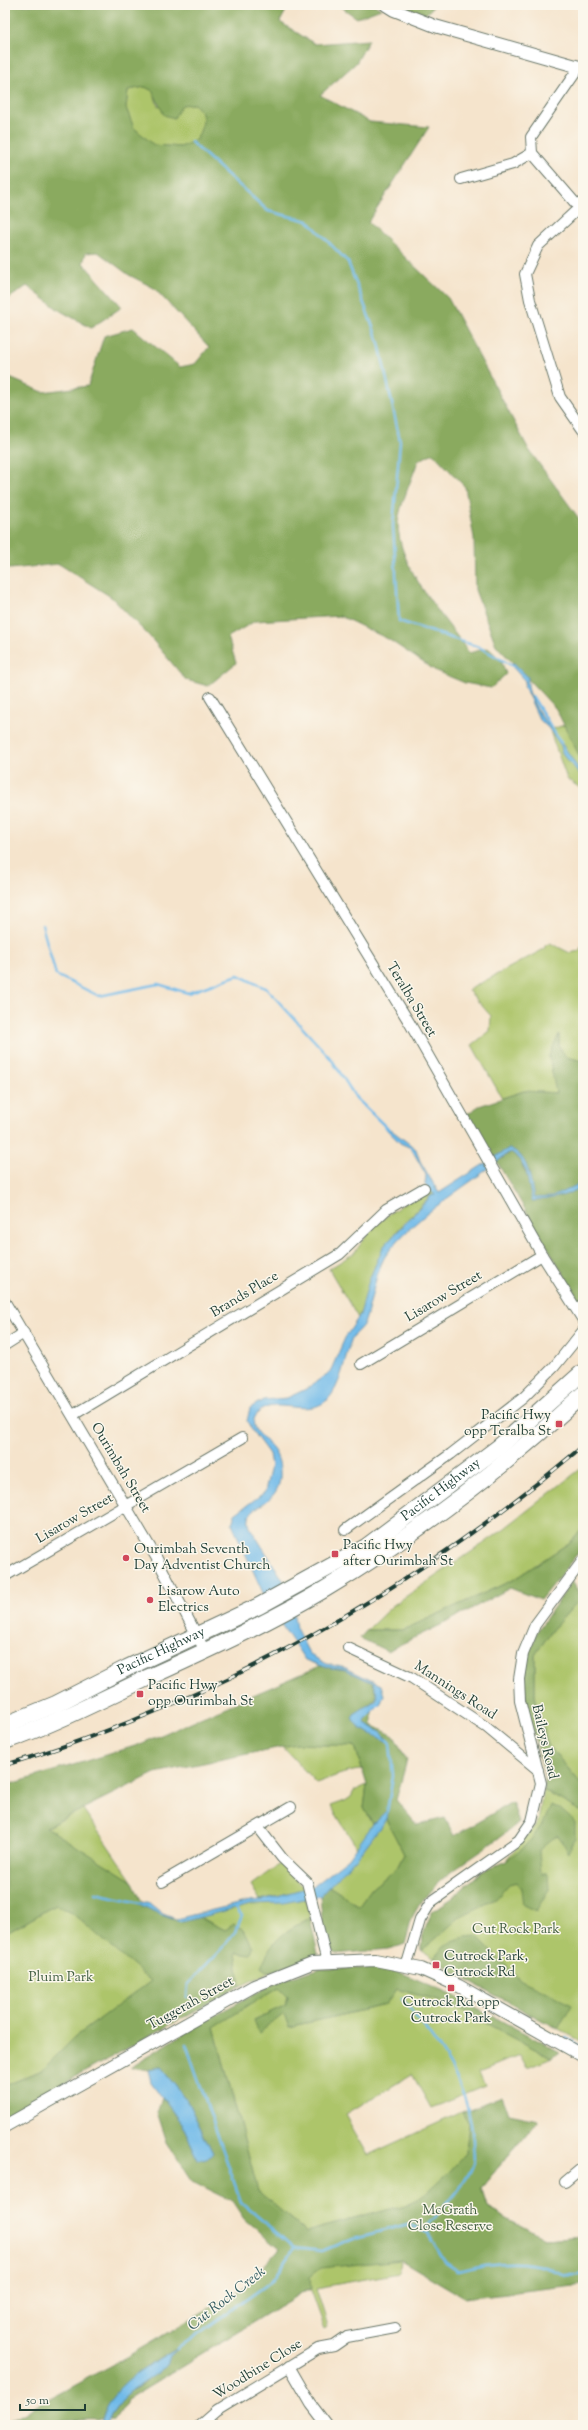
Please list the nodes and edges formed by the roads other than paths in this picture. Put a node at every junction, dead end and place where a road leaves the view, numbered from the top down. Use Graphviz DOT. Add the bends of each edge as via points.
graph roads {
  1 [pos="386,5"];
  2 [pos="581,67"];
  3 [pos="532,153"];
  4 [pos="461,179"];
  5 [pos="581,210"];
  6 [pos="583,430"];
  7 [pos="210,697"];
  8 [pos="424,1188"];
  9 [pos="542,1255"];
  10 [pos="5,1302"];
  11 [pos="583,1320"];
  12 [pos="583,1331"];
  13 [pos="24,1333"];
  14 [pos="5,1345"];
  15 [pos="361,1364"];
  16 [pos="583,1372"];
  17 [pos="583,1394"];
  18 [pos="73,1415"];
  19 [pos="242,1438"];
  20 [pos="126,1506"];
  21 [pos="345,1530"];
  22 [pos="583,1560"];
  23 [pos="5,1576"];
  24 [pos="198,1636"];
  25 [pos="348,1648"];
  26 [pos="205,1651"];
  27 [pos="5,1725"];
  28 [pos="5,1741"];
  29 [pos="538,1770"];
  30 [pos="291,1807"];
  31 [pos="258,1827"];
  32 [pos="162,1882"];
  33 [pos="327,1962"];
  34 [pos="407,1964"];
  35 [pos="583,2056"];
  36 [pos="5,2126"];
  37 [pos="583,2167"];
  38 [pos="565,2182"];
  39 [pos="395,2328"];
  40 [pos="289,2366"];
  41 [pos="200,2425"];
  42 [pos="327,2425"];
  1 -- 2 [label="street" via="435,26"];
  2 -- 3 [label="street" via="531,137"];
  3 -- 4 [label="street" via="513,164"];
  3 -- 5 [label="street"];
  5 -- 6 [label="street" via="538,246 525,274 530,300 560,397"];
  7 -- 9 [label="street, Teralba Street" via="409,1022"];
  8 -- 18 [label="street, Brands Place" via="386,1210 340,1254"];
  9 -- 11 [label="street, Teralba Street"];
  9 -- 15 [label="street, Lisarow Street"];
  10 -- 13 [label="street, Ourimbah Street"];
  12 -- 21 [label="street, Pacific Highway" via="554,1368 523,1398 451,1454"];
  13 -- 14 [label="street"];
  13 -- 18 [label="street, Ourimbah Street"];
  16 -- 24 [label="main road, Pacific Highway" via="499,1447 366,1547 296,1587"];
  17 -- 26 [label="main road, Pacific Highway" via="524,1448 387,1550 305,1600"];
  18 -- 20 [label="street, Ourimbah Street"];
  19 -- 20 [label="street, Lisarow Street"];
  20 -- 23 [label="street, Lisarow Street"];
  20 -- 24 [label="street, Ourimbah Street"];
  22 -- 29 [label="street, Baileys Road" via="536,1625 523,1654 519,1679 520,1701"];
  24 -- 26 [label="street, Ourimbah Street"];
  24 -- 27 [label="main road, Pacific Highway" via="56,1704"];
  25 -- 29 [label="street, Mannings Road" via="412,1678 486,1727"];
  26 -- 28 [label="main road, Pacific Highway" via="65,1718"];
  29 -- 34 [label="street, Baileys Road" via="541,1783 532,1821 519,1840 431,1902 420,1920"];
  30 -- 31 [label="street"];
  31 -- 32 [label="street"];
  31 -- 33 [label="street" via="282,1858 307,1882"];
  33 -- 34 [label="street, Tuggerah Street" via="375,1960"];
  33 -- 36 [label="street, Tuggerah Street" via="312,1963 254,1986"];
  34 -- 35 [label="street, Tuggerah Street" via="459,1986"];
  37 -- 38 [label="street"];
  39 -- 40 [label="street, Woodbine Close" via="347,2337 334,2346 318,2349"];
  40 -- 41 [label="street, Woodbine Close" via="216,2411"];
  40 -- 42 [label="street" via="311,2404"];
}
